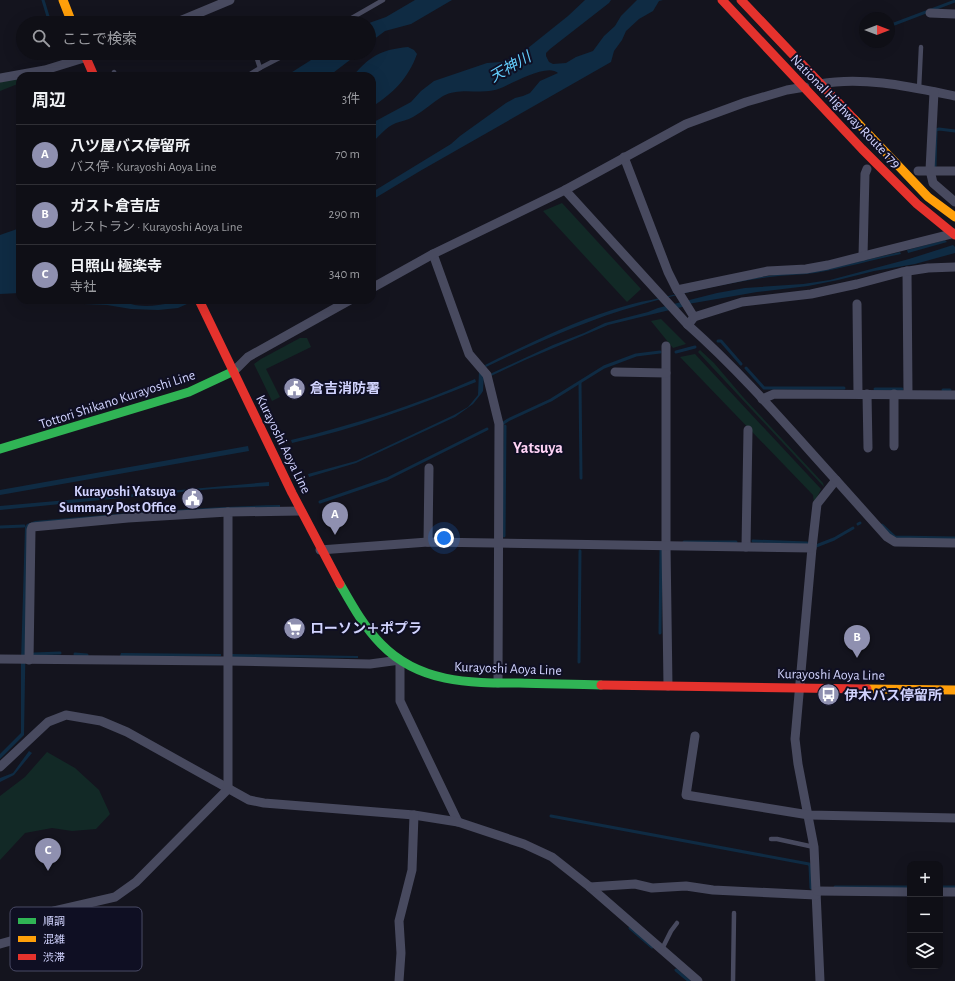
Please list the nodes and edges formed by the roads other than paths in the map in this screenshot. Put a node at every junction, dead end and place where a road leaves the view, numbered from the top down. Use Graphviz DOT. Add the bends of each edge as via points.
graph roads {
  1 [pos="63,0"];
  2 [pos="230,0"];
  3 [pos="383,0"];
  4 [pos="722,0"];
  5 [pos="741,0"];
  6 [pos="930,13"];
  7 [pos="955,14"];
  8 [pos="69,16"];
  9 [pos="192,16"];
  10 [pos="355,16"];
  11 [pos="921,48"];
  12 [pos="79,60"];
  13 [pos="87,60"];
  14 [pos="257,60"];
  15 [pos="275,60"];
  16 [pos="260,68"];
  17 [pos="34,72"];
  18 [pos="92,72"];
  19 [pos="254,72"];
  20 [pos="16,75"];
  21 [pos="0,78"];
  22 [pos="919,89"];
  23 [pos="934,92"];
  24 [pos="955,96"];
  25 [pos="624,157"];
  26 [pos="867,169"];
  27 [pos="918,170"];
  28 [pos="930,170"];
  29 [pos="955,171"];
  30 [pos="565,190"];
  31 [pos="955,202"];
  32 [pos="955,217"];
  33 [pos="955,234"];
  34 [pos="433,254"];
  35 [pos="863,256"];
  36 [pos="955,267"];
  37 [pos="907,271"];
  38 [pos="376,286"];
  39 [pos="677,290"];
  40 [pos="202,304"];
  41 [pos="343,304"];
  42 [pos="857,304"];
  43 [pos="694,317"];
  44 [pos="688,325"];
  45 [pos="666,346"];
  46 [pos="234,371"];
  47 [pos="615,372"];
  48 [pos="666,373"];
  49 [pos="862,394"];
  50 [pos="894,394"];
  51 [pos="908,394"];
  52 [pos="955,395"];
  53 [pos="762,399"];
  54 [pos="748,430"];
  55 [pos="894,446"];
  56 [pos="0,448"];
  57 [pos="868,448"];
  58 [pos="429,468"];
  59 [pos="836,480"];
  60 [pos="301,511"];
  61 [pos="228,512"];
  62 [pos="428,542"];
  63 [pos="499,543"];
  64 [pos="955,543"];
  65 [pos="666,545"];
  66 [pos="746,546"];
  67 [pos="812,548"];
  68 [pos="320,550"];
  69 [pos="0,659"];
  70 [pos="28,660"];
  71 [pos="400,660"];
  72 [pos="227,661"];
  73 [pos="498,683"];
  74 [pos="668,686"];
  75 [pos="799,687"];
  76 [pos="955,690"];
  77 [pos="695,736"];
  78 [pos="0,767"];
  79 [pos="228,789"];
  80 [pos="414,815"];
  81 [pos="809,815"];
  82 [pos="955,818"];
  83 [pos="458,822"];
  84 [pos="771,839"];
  85 [pos="814,847"];
  86 [pos="590,887"];
  87 [pos="907,892"];
  88 [pos="943,892"];
  89 [pos="955,892"];
  90 [pos="816,893"];
  91 [pos="71,907"];
  92 [pos="734,913"];
  93 [pos="677,923"];
  94 [pos="10,941"];
  95 [pos="0,944"];
  96 [pos="662,949"];
  97 [pos="399,981"];
  98 [pos="698,981"];
  99 [pos="734,981"];
  100 [pos="820,981"];
  1 -- 8 [label="main road"];
  2 -- 9 [label="street"];
  3 -- 10 [label="lane"];
  4 -- 33 [label="main road, National Highway Route 179, bridge" via="862,149 917,204"];
  5 -- 32 [label="main road, National Highway Route 179, bridge" via="923,191"];
  6 -- 7 [label="street"];
  11 -- 22 [label="lane"];
  12 -- 17 [label="street"];
  13 -- 18 [label="main road"];
  14 -- 16 [label="lane"];
  15 -- 16 [label="lane"];
  16 -- 19 [label="lane"];
  20 -- 21 [label="street"];
  22 -- 23 [label="street"];
  22 -- 25 [label="street" via="868,82 837,81 787,90 686,124"];
  23 -- 24 [label="street"];
  23 -- 28 [label="street"];
  25 -- 30 [label="street"];
  25 -- 39 [label="street"];
  26 -- 35 [label="street"];
  27 -- 28 [label="street"];
  28 -- 29 [label="street"];
  28 -- 31 [label="street" via="933,183"];
  30 -- 34 [label="street"];
  30 -- 44 [label="street"];
  33 -- 35 [label="street"];
  34 -- 38 [label="street"];
  34 -- 63 [label="street" via="470,354 486,375 499,424"];
  35 -- 39 [label="street" via="828,265 768,271"];
  36 -- 37 [label="street"];
  37 -- 43 [label="street" via="811,294 742,302"];
  37 -- 51 [label="street"];
  39 -- 43 [label="street"];
  40 -- 46 [label="main road"];
  41 -- 46 [label="street" via="248,357"];
  42 -- 49 [label="street"];
  43 -- 44 [label="street"];
  44 -- 53 [label="street"];
  45 -- 48 [label="street"];
  46 -- 56 [label="main road, Tottori Shikano Kurayoshi Line" via="189,392 35,440"];
  46 -- 60 [label="main road, Kurayoshi Aoya Line"];
  47 -- 48 [label="street"];
  48 -- 65 [label="street"];
  49 -- 50 [label="street"];
  49 -- 53 [label="street" via="774,394"];
  49 -- 57 [label="street"];
  50 -- 51 [label="street"];
  50 -- 55 [label="street"];
  51 -- 52 [label="street"];
  53 -- 59 [label="street"];
  54 -- 66 [label="street"];
  58 -- 62 [label="street"];
  59 -- 64 [label="street" via="894,542"];
  59 -- 67 [label="street" via="817,504"];
  60 -- 61 [label="street"];
  60 -- 68 [label="main road, Kurayoshi Aoya Line"];
  61 -- 70 [label="street" via="32,527"];
  61 -- 72 [label="street"];
  62 -- 63 [label="street"];
  62 -- 68 [label="street"];
  63 -- 65 [label="street"];
  63 -- 73 [label="street"];
  65 -- 66 [label="street"];
  65 -- 74 [label="street"];
  66 -- 67 [label="street"];
  67 -- 75 [label="street"];
  68 -- 71 [label="main road, Kurayoshi Aoya Line" via="370,632 386,650"];
  69 -- 70 [label="street"];
  70 -- 72 [label="street"];
  71 -- 72 [label="street" via="370,664"];
  71 -- 73 [label="main road, Kurayoshi Aoya Line" via="418,671 439,678"];
  71 -- 83 [label="street" via="400,701"];
  72 -- 79 [label="street"];
  73 -- 74 [label="main road, Kurayoshi Aoya Line"];
  74 -- 75 [label="main road, Kurayoshi Aoya Line"];
  75 -- 76 [label="main road, Kurayoshi Aoya Line"];
  75 -- 81 [label="street" via="795,739"];
  77 -- 81 [label="street" via="686,795"];
  78 -- 79 [label="street" via="48,722 66,715 101,721 127,732"];
  79 -- 80 [label="street" via="249,800 264,803"];
  79 -- 91 [label="street" via="136,882 115,897"];
  80 -- 83 [label="street"];
  80 -- 97 [label="street" via="412,870 399,921"];
  81 -- 82 [label="street"];
  81 -- 85 [label="street"];
  83 -- 86 [label="street" via="524,844 552,857"];
  84 -- 85 [label="lane"];
  85 -- 90 [label="street"];
  86 -- 90 [label="street" via="634,884 652,888 686,886 713,890"];
  86 -- 96 [label="street"];
  87 -- 90 [label="street"];
  88 -- 89 [label="street"];
  90 -- 100 [label="street"];
  92 -- 99 [label="lane"];
  93 -- 96 [label="lane"];
  94 -- 95 [label="street"];
  96 -- 98 [label="street"];
}
